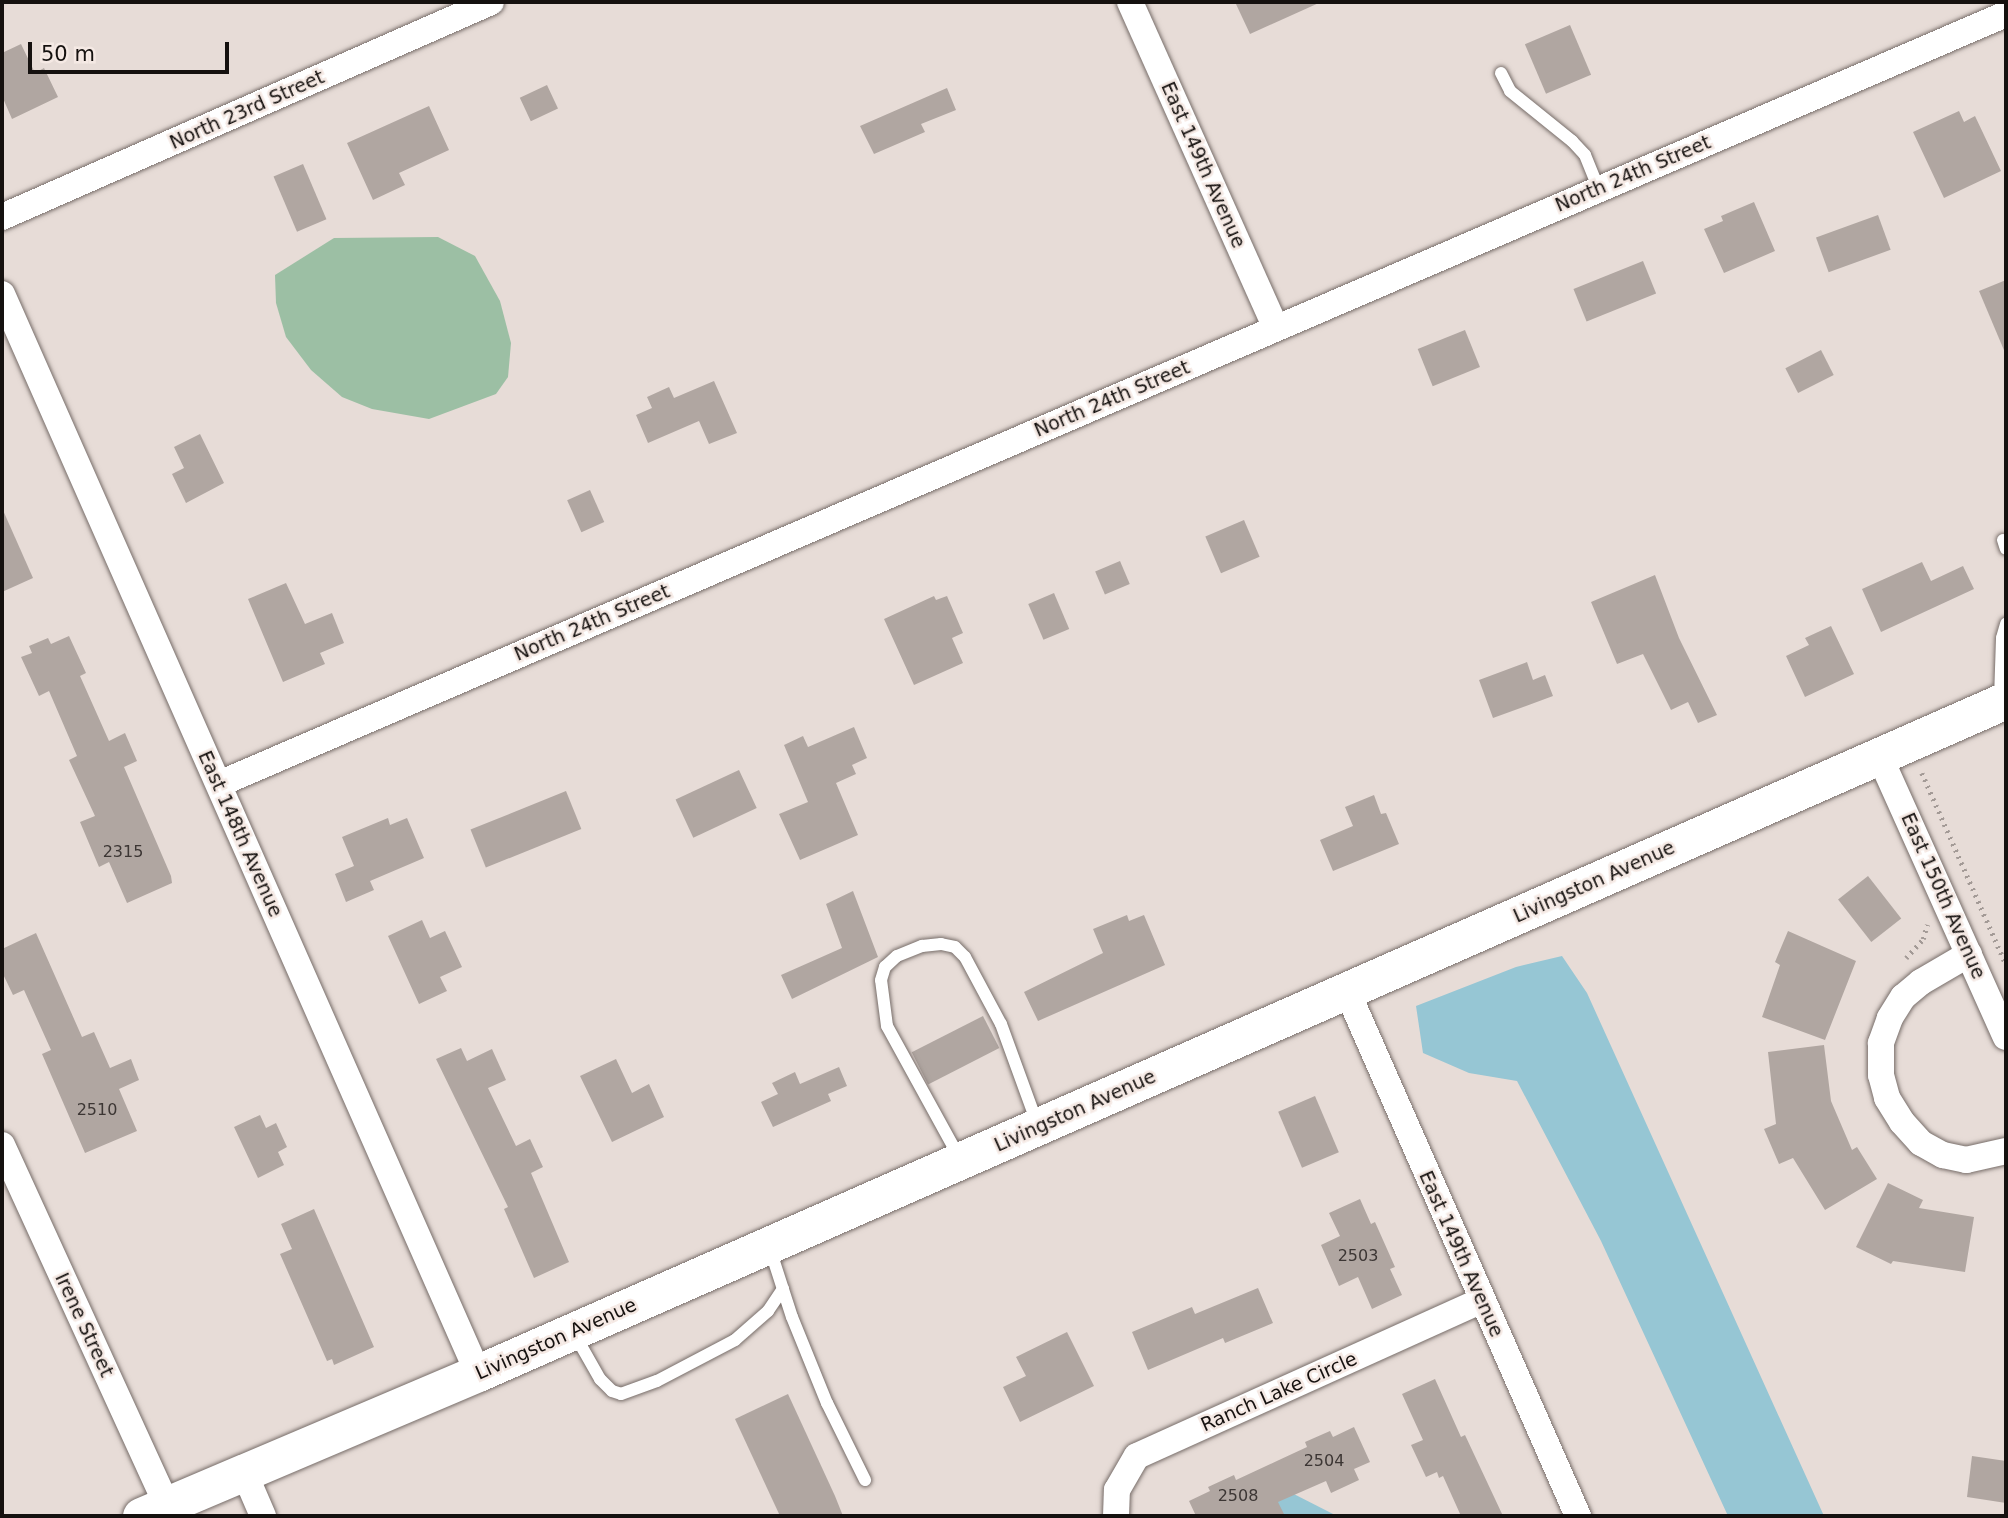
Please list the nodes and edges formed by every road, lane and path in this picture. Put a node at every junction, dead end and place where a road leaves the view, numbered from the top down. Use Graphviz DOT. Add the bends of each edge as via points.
graph roads {
  1 [pos="491,2"];
  2 [pos="1130,2"];
  3 [pos="2006,14"];
  4 [pos="1501,73"];
  5 [pos="1599,189"];
  6 [pos="2,217"];
  7 [pos="2,294"];
  8 [pos="1276,328"];
  9 [pos="2006,624"];
  10 [pos="2003,701"];
  11 [pos="1880,755"];
  12 [pos="1922,773"];
  13 [pos="219,784"];
  14 [pos="1969,954"];
  15 [pos="2006,964"];
  16 [pos="1346,991"];
  17 [pos="2006,1037"];
  18 [pos="1038,1127"];
  19 [pos="2,1145"];
  20 [pos="2006,1151"];
  21 [pos="961,1161"];
  22 [pos="769,1245"];
  23 [pos="783,1289"];
  24 [pos="1481,1301"];
  25 [pos="573,1332"];
  26 [pos="478,1374"];
  27 [pos="244,1472"];
  28 [pos="865,1480"];
  29 [pos="154,1511"];
  30 [pos="264,1516"];
  31 [pos="1116,1516"];
  32 [pos="1577,1516"];
  1 -- 6 [label="street, North 23rd Street"];
  2 -- 8 [label="street, East 149th Avenue"];
  3 -- 5 [label="street, North 24th Street"];
  4 -- 5 [label="lane" via="1510,91 1585,155"];
  5 -- 8 [label="street, North 24th Street"];
  7 -- 13 [label="street, East 148th Avenue"];
  8 -- 13 [label="street, North 24th Street"];
  9 -- 10 [label="lane"];
  10 -- 11 [label="street, Livingston Avenue"];
  11 -- 14 [label="street, East 150th Avenue"];
  11 -- 16 [label="street, Livingston Avenue"];
  12 -- 15 [label="path"];
  13 -- 26 [label="street, East 148th Avenue"];
  14 -- 17 [label="street, East 150th Avenue"];
  14 -- 20 [label="street" via="1903,997 1889,1018 1881,1043 1881,1075 1887,1098 1921,1143 1966,1160"];
  16 -- 18 [label="street, Livingston Avenue"];
  16 -- 24 [label="street, East 149th Avenue"];
  18 -- 21 [label="street, Livingston Avenue"];
  18 -- 21 [label="lane" via="1000,1024 965,957 955,947 940,944 897,956 885,967 881,981 887,1026"];
  19 -- 29 [label="street, Irene Street"];
  21 -- 22 [label="street, Livingston Avenue"];
  22 -- 23 [label="lane"];
  22 -- 25 [label="street, Livingston Avenue"];
  23 -- 25 [label="lane" via="768,1311 734,1340 657,1381 621,1394 600,1379"];
  23 -- 28 [label="lane" via="827,1403"];
  24 -- 31 [label="street, Ranch Lake Circle" via="1137,1456 1117,1490"];
  24 -- 32 [label="street, East 149th Avenue"];
  25 -- 26 [label="street, Livingston Avenue"];
  26 -- 27 [label="street, Livingston Avenue"];
  27 -- 29 [label="street, Livingston Avenue"];
  27 -- 30 [label="street"];
}
